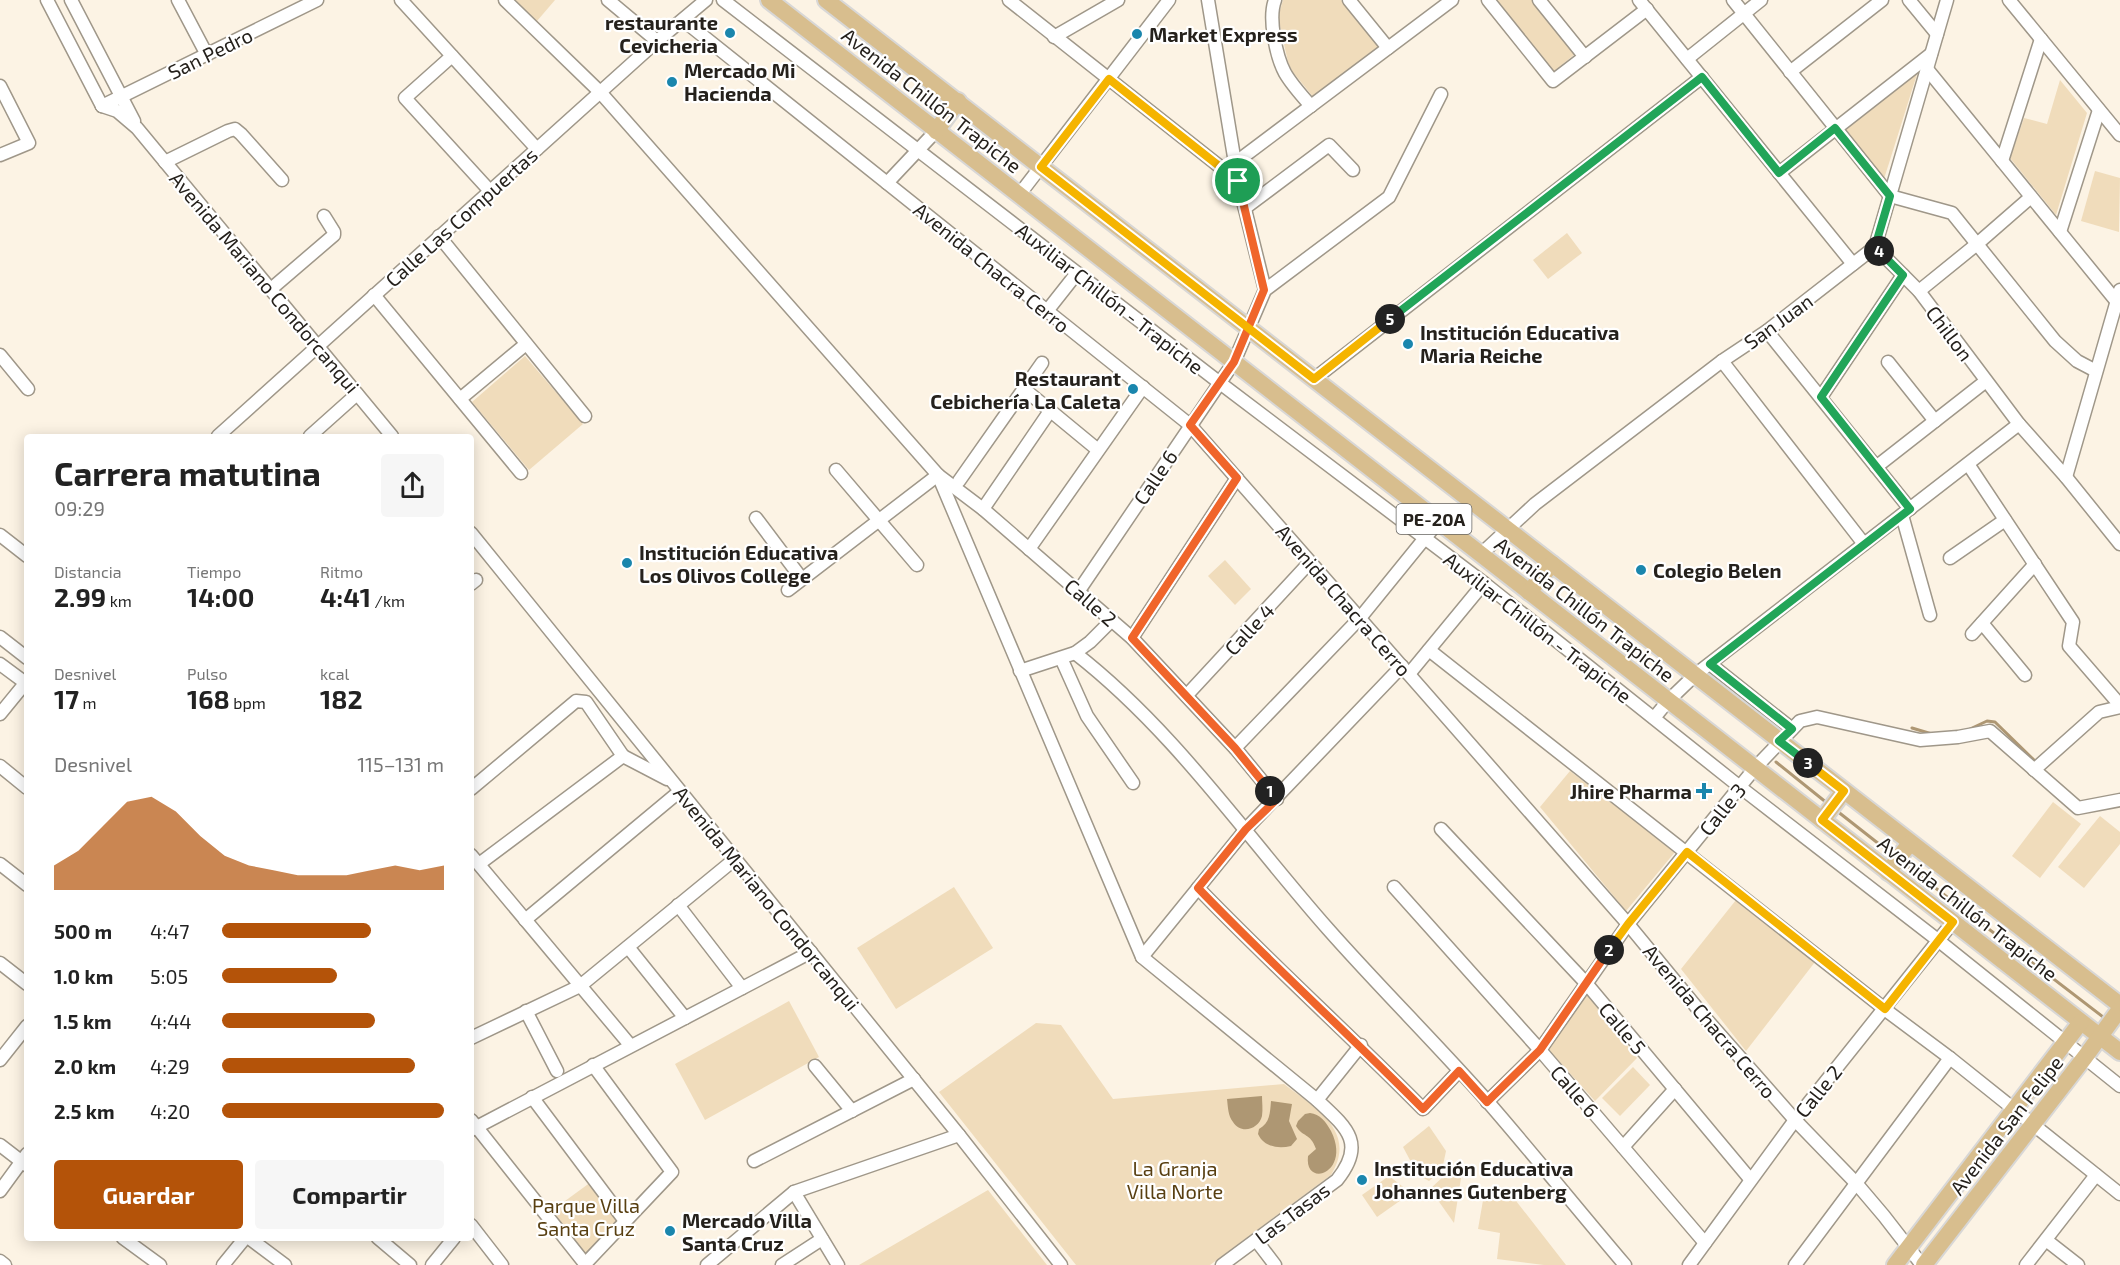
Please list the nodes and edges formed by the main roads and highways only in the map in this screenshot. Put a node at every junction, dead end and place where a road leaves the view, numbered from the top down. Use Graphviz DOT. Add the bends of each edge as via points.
graph roads {
  1 [pos="769,0"];
  2 [pos="826,0"];
  3 [pos="958,101"];
  4 [pos="936,131"];
  5 [pos="1552,564"];
  6 [pos="1529,592"];
  7 [pos="1844,791"];
  8 [pos="1822,820"];
  9 [pos="1910,843"];
  10 [pos="1888,872"];
  11 [pos="2120,1007"];
  12 [pos="2081,1022"];
  13 [pos="2100,1037"];
  14 [pos="2120,1052"];
  15 [pos="1895,1265"];
  16 [pos="1923,1265"];
  1 -- 4 [label="main road, Avenida Chillón Trapiche / PE-20A"];
  2 -- 3 [label="main road, Avenida Chillón Trapiche / PE-20A"];
  3 -- 4 [label="main road"];
  3 -- 5 [label="main road, Avenida Chillón Trapiche / PE-20A"];
  4 -- 6 [label="main road, Avenida Chillón Trapiche / PE-20A"];
  5 -- 6 [label="main road"];
  5 -- 7 [label="main road, Avenida Chillón Trapiche / PE-20A"];
  6 -- 8 [label="main road, Avenida Chillón Trapiche / PE-20A"];
  7 -- 8 [label="main road"];
  7 -- 9 [label="main road, Avenida Chillón Trapiche / PE-20A"];
  8 -- 10 [label="main road, Avenida Chillón Trapiche / PE-20A"];
  9 -- 10 [label="main road"];
  9 -- 11 [label="main road, Avenida Chillón Trapiche / PE-20A"];
  10 -- 12 [label="main road, Avenida Chillón Trapiche / PE-20A"];
  11 -- 13 [label="main road, Avenida San Felipe"];
  12 -- 13 [label="main road, Avenida Chillón Trapiche / PE-20A"];
  12 -- 15 [label="main road, Avenida San Felipe"];
  13 -- 14 [label="main road, Avenida Chillón Trapiche / PE-20A"];
  13 -- 16 [label="main road, Avenida San Felipe"];
}
